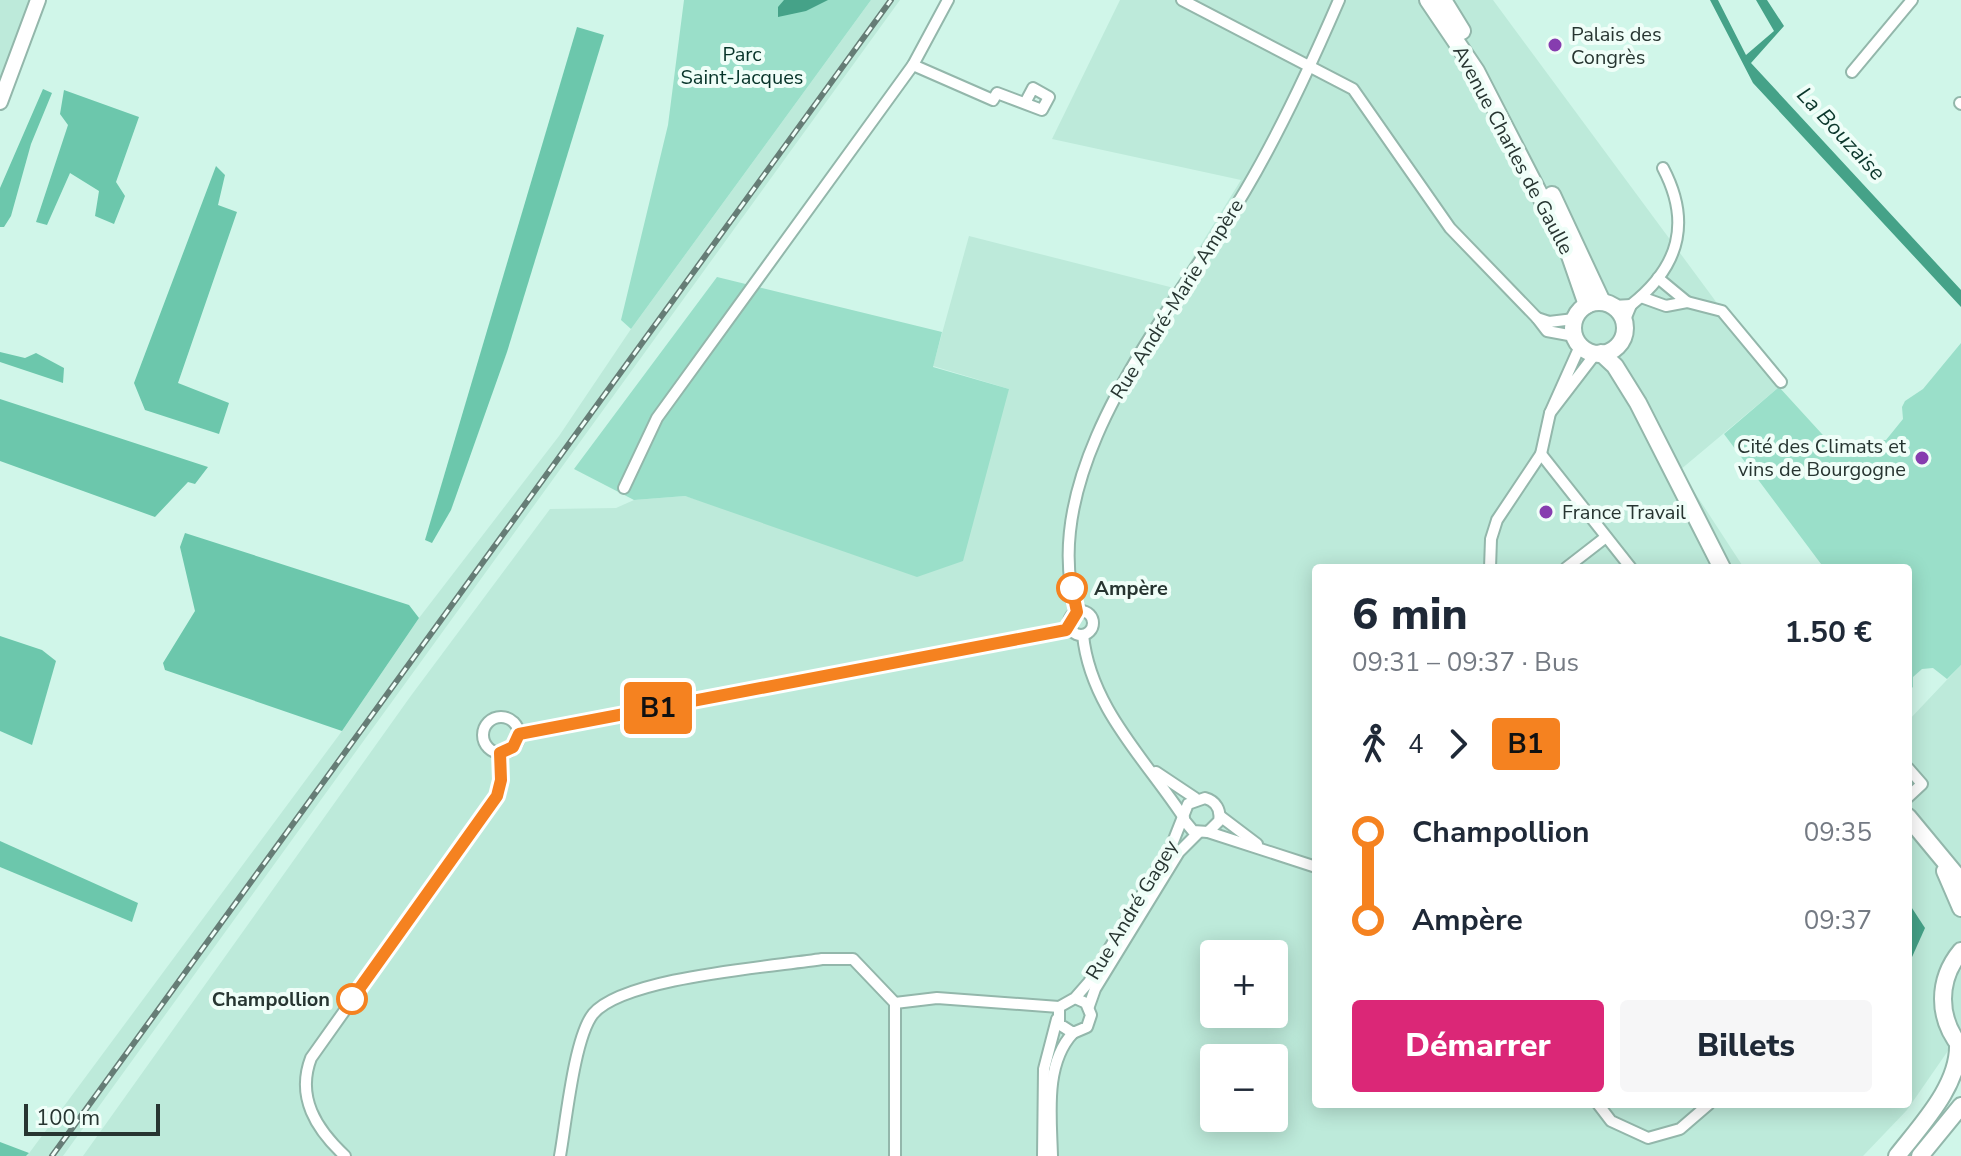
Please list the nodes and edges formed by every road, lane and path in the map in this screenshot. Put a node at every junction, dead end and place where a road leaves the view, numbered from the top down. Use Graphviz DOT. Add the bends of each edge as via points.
graph roads {
  1 [pos="38,0"];
  2 [pos="948,0"];
  3 [pos="1182,0"];
  4 [pos="1339,0"];
  5 [pos="1428,0"];
  6 [pos="1443,0"];
  7 [pos="1912,0"];
  8 [pos="1311,64"];
  9 [pos="913,65"];
  10 [pos="1852,72"];
  11 [pos="0,102"];
  12 [pos="1025,103"];
  13 [pos="1663,168"];
  14 [pos="1655,282"];
  15 [pos="1641,297"];
  16 [pos="1687,302"];
  17 [pos="1601,304"];
  18 [pos="1631,305"];
  19 [pos="1537,318"];
  20 [pos="1624,322"];
  21 [pos="1576,334"];
  22 [pos="1620,343"];
  23 [pos="1598,353"];
  24 [pos="1781,382"];
  25 [pos="1638,403"];
  26 [pos="1550,413"];
  27 [pos="1541,454"];
  28 [pos="624,488"];
  29 [pos="1606,537"];
  30 [pos="1490,564"];
  31 [pos="1571,564"];
  32 [pos="1628,564"];
  33 [pos="1721,564"];
  34 [pos="1077,612"];
  35 [pos="1070,628"];
  36 [pos="1083,635"];
  37 [pos="519,734"];
  38 [pos="500,753"];
  39 [pos="1148,766"];
  40 [pos="1912,773"];
  41 [pos="1912,793"];
  42 [pos="1195,798"];
  43 [pos="1220,816"];
  44 [pos="1184,819"];
  45 [pos="1912,822"];
  46 [pos="1203,833"];
  47 [pos="1936,851"];
  48 [pos="1269,852"];
  49 [pos="1312,866"];
  50 [pos="1961,881"];
  51 [pos="1961,908"];
  52 [pos="1961,951"];
  53 [pos="1075,998"];
  54 [pos="895,1003"];
  55 [pos="1089,1006"];
  56 [pos="1059,1007"];
  57 [pos="1057,1019"];
  58 [pos="1073,1033"];
  59 [pos="1959,1045"];
  60 [pos="1961,1106"];
  61 [pos="1601,1108"];
  62 [pos="1704,1108"];
  63 [pos="345,1156"];
  64 [pos="560,1156"];
  65 [pos="895,1156"];
  66 [pos="1043,1156"];
  67 [pos="1052,1156"];
  68 [pos="1897,1156"];
  69 [pos="1920,1156"];
  1 -- 11 [label="main road"];
  2 -- 9 [label="street"];
  3 -- 8 [label="street"];
  4 -- 8 [label="street, Rue André-Marie Ampère"];
  5 -- 17 [label="main road, Avenue Charles de Gaulle" via="1476,71"];
  6 -- 17 [label="main road, Avenue Charles de Gaulle" via="1561,212"];
  7 -- 10 [label="street"];
  8 -- 19 [label="street" via="1362,97 1450,228"];
  8 -- 34 [label="street, Rue André-Marie Ampère" via="1246,189 1117,395 1090,448 1071,532"];
  9 -- 12 [label="street" via="993,100 997,93"];
  9 -- 28 [label="street" via="657,418"];
  13 -- 14 [label="street" via="1677,196 1679,231 1671,261"];
  14 -- 15 [label="street"];
  14 -- 16 [label="street"];
  15 -- 16 [label="street" via="1666,306"];
  15 -- 18 [label="street"];
  16 -- 24 [label="street" via="1722,311"];
  17 -- 18 [label="street"];
  17 -- 20 [label="main road, Avenue Charles de Gaulle"];
  17 -- 21 [label="main road"];
  18 -- 20 [label="street"];
  19 -- 21 [label="street"];
  19 -- 21 [label="street" via="1547,331"];
  20 -- 22 [label="main road"];
  21 -- 23 [label="main road"];
  21 -- 26 [label="street"];
  22 -- 23 [label="main road"];
  22 -- 25 [label="main road"];
  23 -- 25 [label="main road" via="1615,366"];
  23 -- 26 [label="street"];
  25 -- 33 [label="main road"];
  26 -- 27 [label="street"];
  27 -- 29 [label="street"];
  27 -- 30 [label="street" via="1497,520"];
  29 -- 31 [label="street"];
  29 -- 32 [label="street"];
  34 -- 35 [label="street"];
  34 -- 36 [label="street, Rue André-Marie Ampère" via="1093,620"];
  35 -- 36 [label="street"];
  35 -- 37 [label="street"];
  36 -- 39 [label="street, Rue André-Marie Ampère" via="1098,689"];
  37 -- 38 [label="street" via="513,747"];
  37 -- 38 [label="street" via="508,718 489,721 484,741"];
  38 -- 63 [label="street" via="497,796 311,1058 306,1102"];
  39 -- 42 [label="street, Rue André-Marie Ampère"];
  39 -- 44 [label="street, Rue André-Marie Ampère"];
  40 -- 41 [label="street" via="1922,784"];
  42 -- 43 [label="street, Rue André-Marie Ampère" via="1213,802"];
  42 -- 44 [label="street" via="1185,808"];
  43 -- 46 [label="street" via="1217,826"];
  43 -- 48 [label="street, Rue André-Marie Ampère"];
  44 -- 46 [label="street, Rue André-Marie Ampère" via="1189,829"];
  44 -- 53 [label="street, Rue André Gagey"];
  45 -- 47 [label="main road"];
  46 -- 48 [label="street, Rue André-Marie Ampère"];
  46 -- 55 [label="street, Rue André Gagey" via="1179,852"];
  47 -- 50 [label="main road"];
  47 -- 51 [label="main road"];
  48 -- 49 [label="street, Rue André-Marie Ampère"];
  52 -- 59 [label="main road" via="1943,994 1946,1020"];
  53 -- 55 [label="street"];
  53 -- 56 [label="street"];
  54 -- 56 [label="street" via="937,998"];
  54 -- 64 [label="street" via="853,959 822,959 636,988 593,1014 581,1037"];
  54 -- 65 [label="street"];
  55 -- 58 [label="street" via="1090,1023"];
  56 -- 57 [label="street"];
  57 -- 58 [label="street"];
  57 -- 66 [label="street" via="1044,1069"];
  58 -- 67 [label="street" via="1054,1071"];
  59 -- 68 [label="main road" via="1947,1086"];
  60 -- 69 [label="main road"];
  61 -- 62 [label="street" via="1611,1121 1648,1138 1680,1129"];
}
